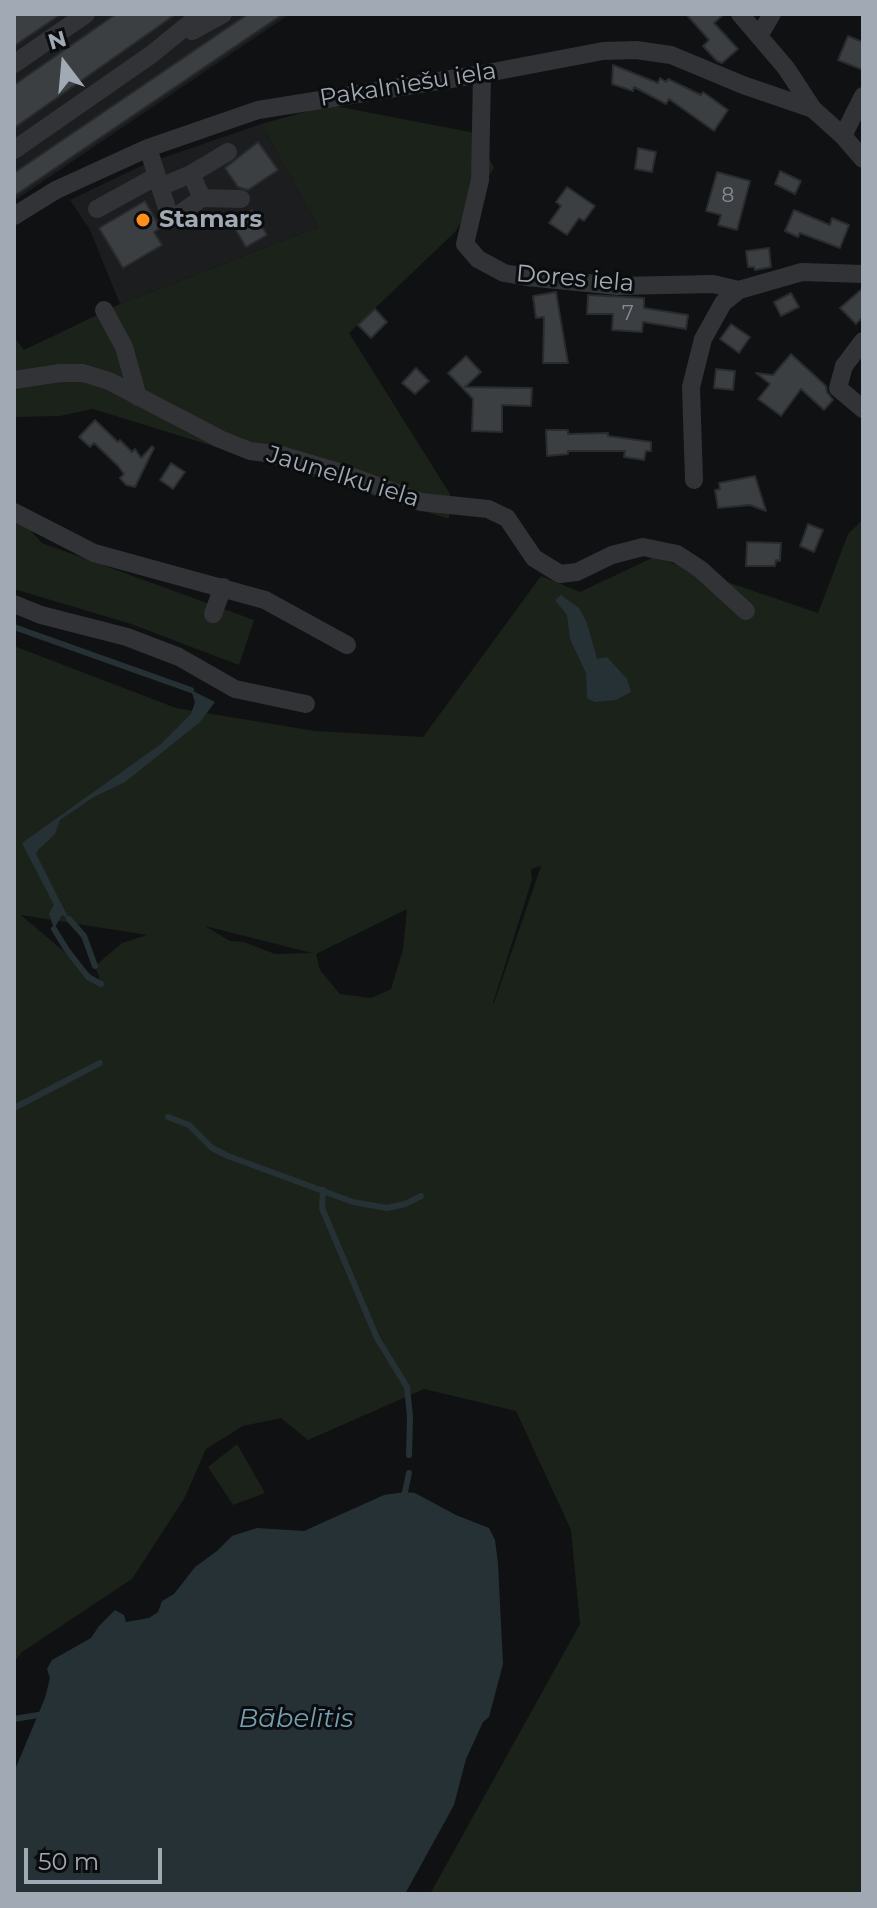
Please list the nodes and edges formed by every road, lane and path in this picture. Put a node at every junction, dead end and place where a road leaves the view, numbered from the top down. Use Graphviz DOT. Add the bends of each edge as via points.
graph roads {
  1 [pos="86,14"];
  2 [pos="201,14"];
  3 [pos="223,14"];
  4 [pos="740,14"];
  5 [pos="772,14"];
  6 [pos="759,36"];
  7 [pos="152,54"];
  8 [pos="14,64"];
  9 [pos="482,74"];
  10 [pos="863,96"];
  11 [pos="813,109"];
  12 [pos="843,136"];
  13 [pos="148,148"];
  14 [pos="14,150"];
  15 [pos="228,152"];
  16 [pos="863,159"];
  17 [pos="191,174"];
  18 [pos="159,181"];
  19 [pos="202,198"];
  20 [pos="241,199"];
  21 [pos="97,209"];
  22 [pos="14,216"];
  23 [pos="863,274"];
  24 [pos="739,290"];
  25 [pos="104,310"];
  26 [pos="863,341"];
  27 [pos="14,380"];
  28 [pos="138,397"];
  29 [pos="863,409"];
  30 [pos="694,480"];
  31 [pos="14,512"];
  32 [pos="223,587"];
  33 [pos="14,604"];
  34 [pos="746,611"];
  35 [pos="213,614"];
  36 [pos="347,645"];
  37 [pos="306,704"];
  1 -- 8 [label="street"];
  2 -- 7 [label="street"];
  3 -- 7 [label="street"];
  4 -- 6 [label="street"];
  5 -- 6 [label="street"];
  6 -- 11 [label="street"];
  7 -- 14 [label="street"];
  9 -- 11 [label="street, Pakalniešu iela" via="603,51 636,50 671,55"];
  9 -- 13 [label="street, Pakalniešu iela" via="258,110"];
  9 -- 24 [label="street, Dores iela" via="480,180 465,244 478,259 504,273 527,277 617,286 713,284"];
  10 -- 12 [label="street"];
  11 -- 12 [label="street"];
  12 -- 16 [label="street"];
  13 -- 18 [label="street"];
  13 -- 22 [label="street, Pakalniešu iela" via="56,190"];
  15 -- 17 [label="street"];
  17 -- 18 [label="street"];
  17 -- 19 [label="street"];
  18 -- 19 [label="street" via="171,220"];
  18 -- 21 [label="street"];
  19 -- 20 [label="street"];
  23 -- 24 [label="street, Dores iela" via="802,272"];
  24 -- 30 [label="street" via="723,303 703,339 691,387"];
  25 -- 28 [label="street" via="124,347"];
  26 -- 29 [label="street" via="844,366 838,388"];
  27 -- 28 [label="street, Jaunelku iela" via="83,373"];
  28 -- 34 [label="street, Jaunelku iela" via="250,451 345,474 421,502 488,509 507,518 534,558 560,574 643,547 677,554"];
  31 -- 32 [label="street" via="94,553"];
  32 -- 35 [label="street"];
  32 -- 36 [label="street" via="265,600"];
  33 -- 37 [label="street" via="127,637 179,657 235,689"];
}
